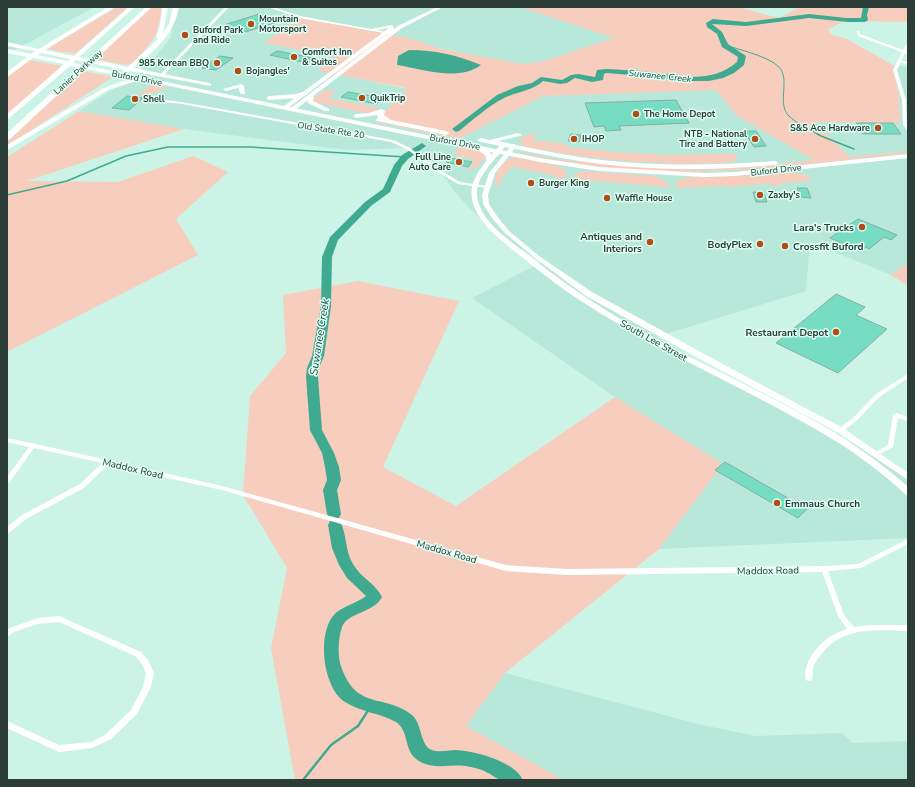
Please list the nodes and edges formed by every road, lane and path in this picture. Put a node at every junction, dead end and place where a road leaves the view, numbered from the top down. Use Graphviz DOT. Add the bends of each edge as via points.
graph roads {
  1 [pos="112,7"];
  2 [pos="132,7"];
  3 [pos="149,7"];
  4 [pos="166,7"];
  5 [pos="176,7"];
  6 [pos="227,7"];
  7 [pos="270,7"];
  8 [pos="432,7"];
  9 [pos="442,7"];
  10 [pos="399,23"];
  11 [pos="373,30"];
  12 [pos="386,32"];
  13 [pos="858,32"];
  14 [pos="393,33"];
  15 [pos="377,38"];
  16 [pos="7,44"];
  17 [pos="908,44"];
  18 [pos="153,45"];
  19 [pos="39,50"];
  20 [pos="7,51"];
  21 [pos="906,52"];
  22 [pos="30,56"];
  23 [pos="138,61"];
  24 [pos="899,61"];
  25 [pos="908,63"];
  26 [pos="129,69"];
  27 [pos="154,73"];
  28 [pos="122,74"];
  29 [pos="7,75"];
  30 [pos="162,75"];
  31 [pos="141,78"];
  32 [pos="309,94"];
  33 [pos="269,98"];
  34 [pos="87,99"];
  35 [pos="164,101"];
  36 [pos="293,106"];
  37 [pos="327,110"];
  38 [pos="7,118"];
  39 [pos="908,129"];
  40 [pos="518,135"];
  41 [pos="7,137"];
  42 [pos="482,140"];
  43 [pos="471,145"];
  44 [pos="514,146"];
  45 [pos="7,148"];
  46 [pos="502,148"];
  47 [pos="908,150"];
  48 [pos="510,153"];
  49 [pos="908,156"];
  50 [pos="490,160"];
  51 [pos="476,185"];
  52 [pos="487,187"];
  53 [pos="908,376"];
  54 [pos="908,419"];
  55 [pos="840,430"];
  56 [pos="7,440"];
  57 [pos="33,445"];
  58 [pos="876,454"];
  59 [pos="107,462"];
  60 [pos="908,477"];
  61 [pos="7,481"];
  62 [pos="908,492"];
  63 [pos="7,531"];
  64 [pos="908,541"];
  65 [pos="826,569"];
  66 [pos="908,628"];
  67 [pos="851,629"];
  68 [pos="7,634"];
  69 [pos="809,678"];
  70 [pos="7,724"];
  1 -- 19 [label="highway"];
  2 -- 38 [label="highway, Lanier Parkway"];
  3 -- 41 [label="highway, Lanier Parkway"];
  4 -- 18 [label="highway" via="161,32"];
  5 -- 18 [label="highway" via="171,26"];
  6 -- 30 [label="street"];
  7 -- 11 [label="street" via="299,17"];
  8 -- 10 [label="main road"];
  9 -- 14 [label="main road" via="400,27"];
  10 -- 11 [label="main road"];
  10 -- 12 [label="main road"];
  11 -- 12 [label="street"];
  11 -- 15 [label="main road" via="377,33"];
  12 -- 14 [label="street"];
  12 -- 15 [label="main road"];
  13 -- 21 [label="street" via="859,35"];
  14 -- 32 [label="main road"];
  15 -- 32 [label="main road"];
  16 -- 19 [label="highway, Buford Drive"];
  17 -- 21 [label="street"];
  18 -- 23 [label="highway"];
  19 -- 22 [label="highway"];
  19 -- 26 [label="highway, Buford Drive"];
  20 -- 22 [label="highway, Buford Drive"];
  21 -- 24 [label="street"];
  22 -- 28 [label="highway, Buford Drive"];
  22 -- 29 [label="highway"];
  23 -- 26 [label="highway"];
  23 -- 27 [label="highway" via="138,68"];
  24 -- 25 [label="street"];
  24 -- 39 [label="street" via="895,70 904,100 905,125"];
  26 -- 27 [label="highway, Buford Drive"];
  26 -- 28 [label="highway"];
  27 -- 30 [label="highway, Buford Drive"];
  28 -- 31 [label="highway, Buford Drive"];
  28 -- 34 [label="highway"];
  30 -- 33 [label="highway, Buford Drive" via="226,89 241,86 243,93"];
  31 -- 34 [label="highway" via="106,89"];
  31 -- 36 [label="highway, Buford Drive"];
  32 -- 33 [label="highway"];
  32 -- 36 [label="main road"];
  32 -- 37 [label="highway" via="310,102"];
  33 -- 36 [label="highway, Buford Drive"];
  34 -- 45 [label="highway"];
  35 -- 51 [label="street, Old State Rte 20" via="392,141 422,157 459,183"];
  36 -- 37 [label="highway, Buford Drive"];
  36 -- 43 [label="highway, Buford Drive" via="446,140 452,149"];
  37 -- 42 [label="highway, Buford Drive"];
  40 -- 42 [label="highway"];
  42 -- 46 [label="highway, Buford Drive"];
  43 -- 46 [label="highway, Buford Drive"];
  43 -- 50 [label="highway" via="485,151"];
  44 -- 46 [label="highway, Buford Drive"];
  44 -- 47 [label="highway, Buford Drive" via="602,162 681,167 731,166"];
  44 -- 48 [label="main road, South Lee Street"];
  46 -- 48 [label="highway, Buford Drive"];
  46 -- 50 [label="main road, South Lee Street"];
  48 -- 49 [label="highway, Buford Drive" via="600,169 704,175"];
  48 -- 52 [label="main road, South Lee Street" via="492,173"];
  50 -- 51 [label="main road, South Lee Street" via="481,171"];
  51 -- 52 [label="street, Old State Rte 20"];
  51 -- 62 [label="main road, South Lee Street" via="475,202 482,216 545,273 634,330 819,428 879,467"];
  52 -- 55 [label="main road, South Lee Street" via="486,204 507,232 537,257 590,294"];
  53 -- 55 [label="street" via="878,395"];
  54 -- 58 [label="street" via="896,415 891,446"];
  55 -- 58 [label="main road, South Lee Street"];
  56 -- 57 [label="street, Maddox Road"];
  57 -- 59 [label="street, Maddox Road"];
  57 -- 61 [label="street"];
  58 -- 60 [label="main road, South Lee Street"];
  59 -- 63 [label="street" via="82,486 24,517"];
  59 -- 65 [label="street, Maddox Road" via="222,488 506,568 567,572"];
  64 -- 65 [label="street, Maddox Road" via="859,566"];
  65 -- 67 [label="street" via="841,616"];
  66 -- 67 [label="street"];
  67 -- 69 [label="street" via="841,633 823,647 809,667"];
  68 -- 70 [label="street" via="38,621 59,620 138,654 150,673 147,688 134,712 108,737 92,745 59,749"];
}
